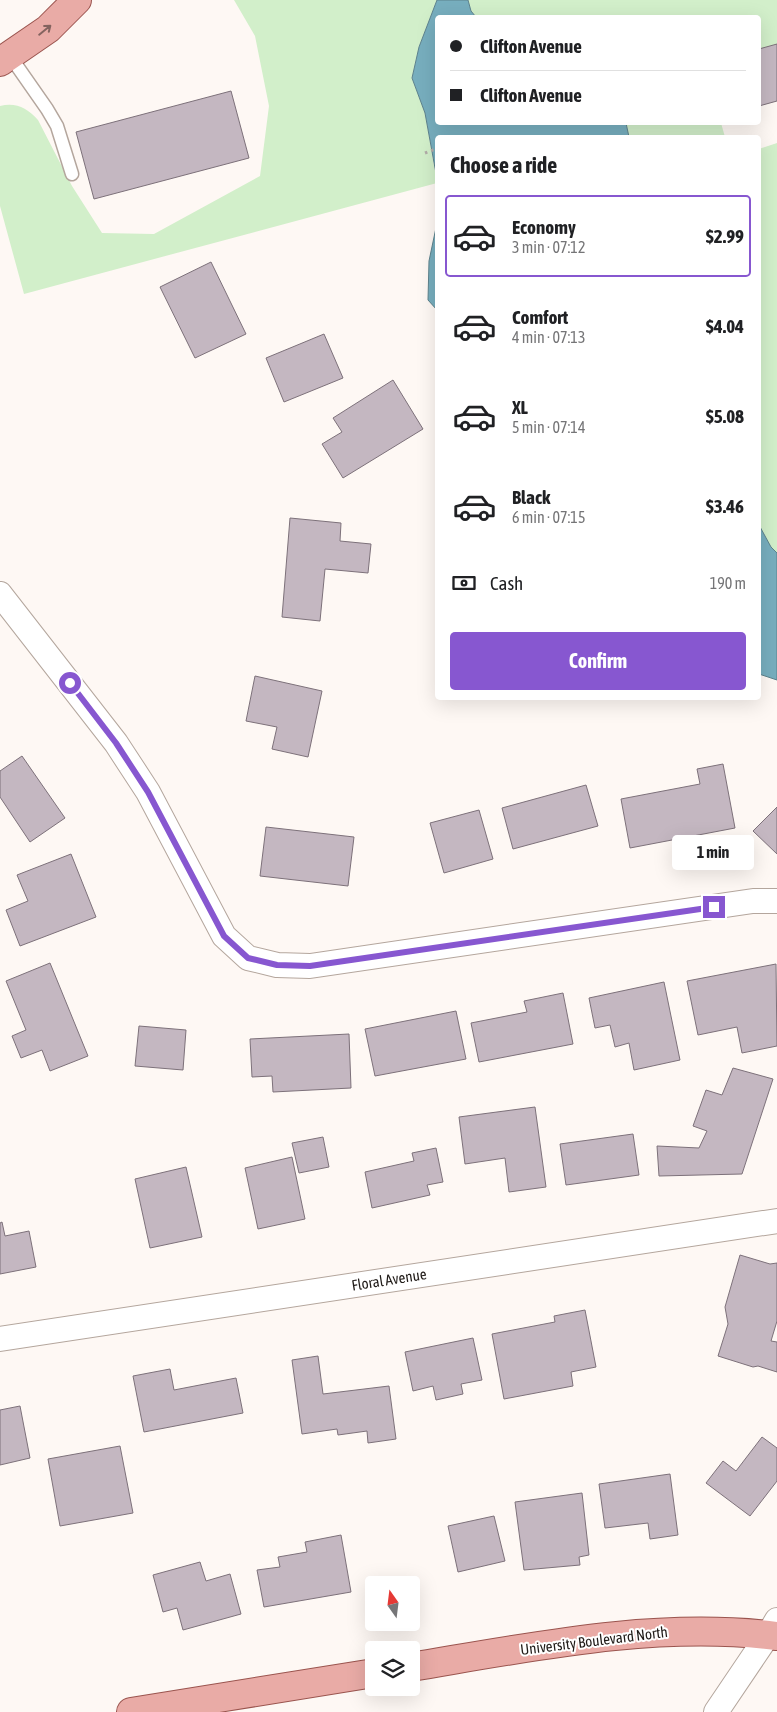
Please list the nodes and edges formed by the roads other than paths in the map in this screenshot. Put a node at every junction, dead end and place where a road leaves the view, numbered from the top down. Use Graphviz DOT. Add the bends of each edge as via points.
graph roads {
  1 [pos="77,0"];
  2 [pos="5,59"];
  3 [pos="72,174"];
  4 [pos="0,594"];
  5 [pos="777,901"];
  6 [pos="777,1221"];
  7 [pos="0,1338"];
  8 [pos="774,1630"];
  9 [pos="420,1666"];
  10 [pos="365,1674"];
  11 [pos="131,1712"];
  12 [pos="716,1712"];
  2 -- 1 [label="main road, one-way" via="48,29"];
  2 -- 3 [label="lane" via="47,109 57,126"];
  4 -- 5 [label="street" via="116,743 148,792 224,936 248,958 277,965 310,966 753,901"];
  6 -- 7 [label="street, Floral Avenue"];
  8 -- 9 [label="main road, University Boulevard North" via="679,1631 563,1642"];
  8 -- 12 [label="street"];
  10 -- 11 [label="main road"];
}
